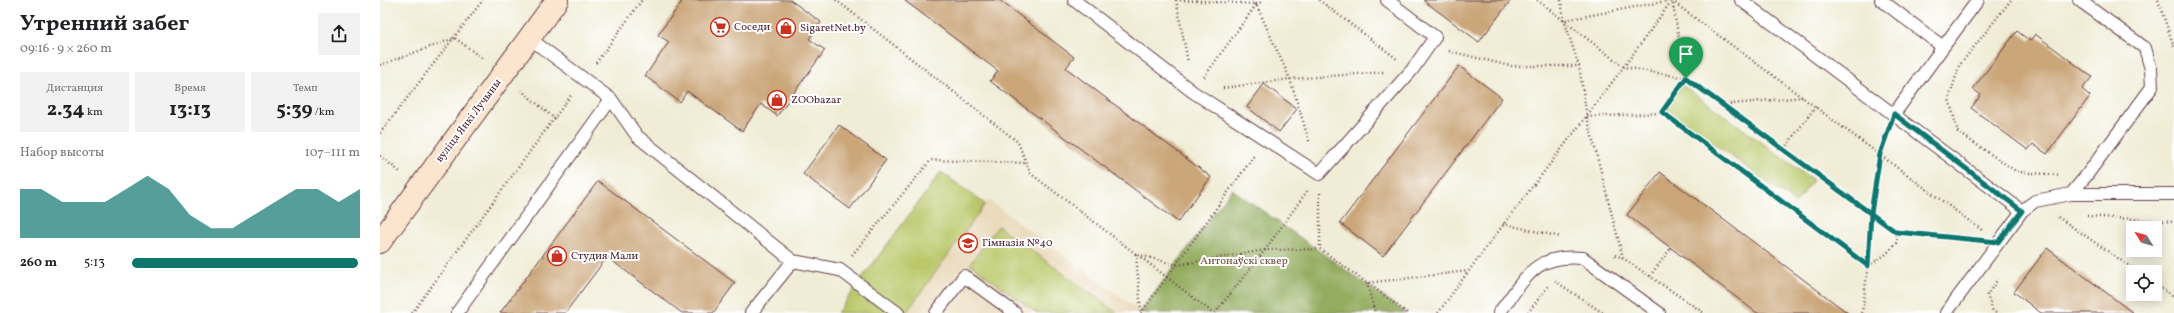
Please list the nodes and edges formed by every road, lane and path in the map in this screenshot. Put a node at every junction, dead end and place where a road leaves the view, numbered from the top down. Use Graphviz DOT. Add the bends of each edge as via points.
graph roads {
  1 [pos="483,0"];
  2 [pos="557,0"];
  3 [pos="642,0"];
  4 [pos="836,0"];
  5 [pos="1074,0"];
  6 [pos="1176,0"];
  7 [pos="1180,0"];
  8 [pos="1266,0"];
  9 [pos="1319,0"];
  10 [pos="1387,0"];
  11 [pos="1537,0"];
  12 [pos="1561,0"];
  13 [pos="1672,0"];
  14 [pos="1741,0"];
  15 [pos="1881,0"];
  16 [pos="1978,0"];
  17 [pos="2011,0"];
  18 [pos="2079,0"];
  19 [pos="2158,0"];
  20 [pos="1256,4"];
  21 [pos="1564,20"];
  22 [pos="455,38"];
  23 [pos="529,38"];
  24 [pos="1429,46"];
  25 [pos="1943,47"];
  26 [pos="2174,47"];
  27 [pos="380,65"];
  28 [pos="1578,66"];
  29 [pos="1624,67"];
  30 [pos="1412,70"];
  31 [pos="584,78"];
  32 [pos="1686,78"];
  33 [pos="1193,92"];
  34 [pos="1804,97"];
  35 [pos="611,99"];
  36 [pos="1721,105"];
  37 [pos="1816,106"];
  38 [pos="1662,112"];
  39 [pos="1894,114"];
  40 [pos="1587,117"];
  41 [pos="380,132"];
  42 [pos="1265,139"];
  43 [pos="1784,149"];
  44 [pos="1880,154"];
  45 [pos="1027,163"];
  46 [pos="1319,174"];
  47 [pos="2086,176"];
  48 [pos="2071,194"];
  49 [pos="2174,194"];
  50 [pos="2022,211"];
  51 [pos="1871,213"];
  52 [pos="2059,214"];
  53 [pos="2085,216"];
  54 [pos="2174,222"];
  55 [pos="1503,224"];
  56 [pos="1896,232"];
  57 [pos="1565,238"];
  58 [pos="380,242"];
  59 [pos="1998,242"];
  60 [pos="1670,248"];
  61 [pos="1320,249"];
  62 [pos="1265,250"];
  63 [pos="1609,252"];
  64 [pos="1136,254"];
  65 [pos="1623,258"];
  66 [pos="793,261"];
  67 [pos="1177,265"];
  68 [pos="2128,265"];
  69 [pos="1868,266"];
  70 [pos="840,270"];
  71 [pos="1650,276"];
  72 [pos="2000,277"];
  73 [pos="1168,278"];
  74 [pos="2162,289"];
  75 [pos="2174,297"];
  76 [pos="1141,312"];
  77 [pos="1949,312"];
  78 [pos="412,313"];
  79 [pos="456,313"];
  80 [pos="751,313"];
  81 [pos="898,313"];
  82 [pos="936,313"];
  83 [pos="1015,313"];
  84 [pos="1214,313"];
  85 [pos="1375,313"];
  86 [pos="1407,313"];
  87 [pos="1438,313"];
  88 [pos="1499,313"];
  89 [pos="1528,313"];
  90 [pos="1603,313"];
  91 [pos="1659,313"];
  92 [pos="1704,313"];
  93 [pos="1862,313"];
  94 [pos="1996,313"];
  1 -- 22 [label="path"];
  2 -- 23 [label="main road, вуліца Янкі Лучыны"];
  3 -- 31 [label="path"];
  4 -- 45 [label="path" via="1018,142"];
  5 -- 33 [label="lane"];
  6 -- 33 [label="path"];
  7 -- 20 [label="path"];
  8 -- 20 [label="path"];
  9 -- 30 [label="path"];
  10 -- 24 [label="lane" via="1435,37"];
  11 -- 21 [label="path"];
  12 -- 21 [label="path"];
  13 -- 21 [label="path"];
  13 -- 29 [label="path"];
  13 -- 32 [label="path"];
  13 -- 34 [label="path"];
  14 -- 39 [label="lane"];
  15 -- 25 [label="lane"];
  16 -- 25 [label="lane"];
  17 -- 47 [label="path" via="1959,66 1949,99 1958,132 2017,172"];
  18 -- 47 [label="lane" via="2145,48 2151,69 2152,87"];
  19 -- 26 [label="path"];
  20 -- 33 [label="path"];
  21 -- 28 [label="path"];
  21 -- 29 [label="path"];
  22 -- 27 [label="path"];
  22 -- 41 [label="path"];
  23 -- 31 [label="lane"];
  23 -- 58 [label="main road, вуліца Янкі Лучыны"];
  24 -- 28 [label="path" via="1510,66"];
  24 -- 30 [label="lane"];
  25 -- 39 [label="lane"];
  28 -- 40 [label="path"];
  29 -- 32 [label="path"];
  29 -- 40 [label="path"];
  30 -- 33 [label="path" via="1290,79"];
  30 -- 46 [label="lane"];
  31 -- 35 [label="lane"];
  31 -- 78 [label="path"];
  32 -- 36 [label="path"];
  32 -- 38 [label="path"];
  33 -- 42 [label="lane"];
  34 -- 36 [label="path"];
  34 -- 37 [label="path"];
  35 -- 66 [label="lane" via="638,136"];
  35 -- 79 [label="lane"];
  36 -- 43 [label="path"];
  37 -- 43 [label="path"];
  37 -- 44 [label="path"];
  38 -- 40 [label="path"];
  38 -- 69 [label="path"];
  39 -- 44 [label="path"];
  39 -- 50 [label="lane"];
  40 -- 55 [label="path"];
  40 -- 65 [label="path"];
  42 -- 46 [label="lane"];
  42 -- 67 [label="path"];
  43 -- 51 [label="path"];
  44 -- 51 [label="path"];
  44 -- 59 [label="path"];
  45 -- 64 [label="path" via="1030,173"];
  45 -- 70 [label="path" via="931,160"];
  46 -- 62 [label="path"];
  47 -- 48 [label="lane"];
  48 -- 49 [label="lane"];
  48 -- 50 [label="lane" via="2035,201"];
  50 -- 59 [label="lane"];
  51 -- 56 [label="path"];
  51 -- 69 [label="path"];
  52 -- 68 [label="path" via="2053,213"];
  53 -- 54 [label="path"];
  55 -- 57 [label="path"];
  55 -- 87 [label="path"];
  56 -- 59 [label="path"];
  56 -- 69 [label="path" via="1897,243"];
  59 -- 77 [label="lane"];
  60 -- 71 [label="path"];
  61 -- 62 [label="path"];
  62 -- 67 [label="path"];
  62 -- 84 [label="path"];
  63 -- 65 [label="path"];
  64 -- 67 [label="path"];
  64 -- 73 [label="path"];
  64 -- 76 [label="path"];
  65 -- 71 [label="path"];
  66 -- 70 [label="lane"];
  66 -- 80 [label="lane"];
  67 -- 73 [label="path"];
  69 -- 93 [label="path"];
  70 -- 81 [label="lane"];
  71 -- 92 [label="path"];
  72 -- 94 [label="path" via="1988,295"];
  73 -- 76 [label="path"];
  73 -- 84 [label="path"];
  74 -- 75 [label="path"];
  82 -- 83 [label="lane" via="964,276"];
  85 -- 86 [label="path" via="1367,283"];
  88 -- 91 [label="lane" via="1533,269 1549,260 1568,256 1583,258"];
  89 -- 90 [label="path" via="1553,279"];
}
